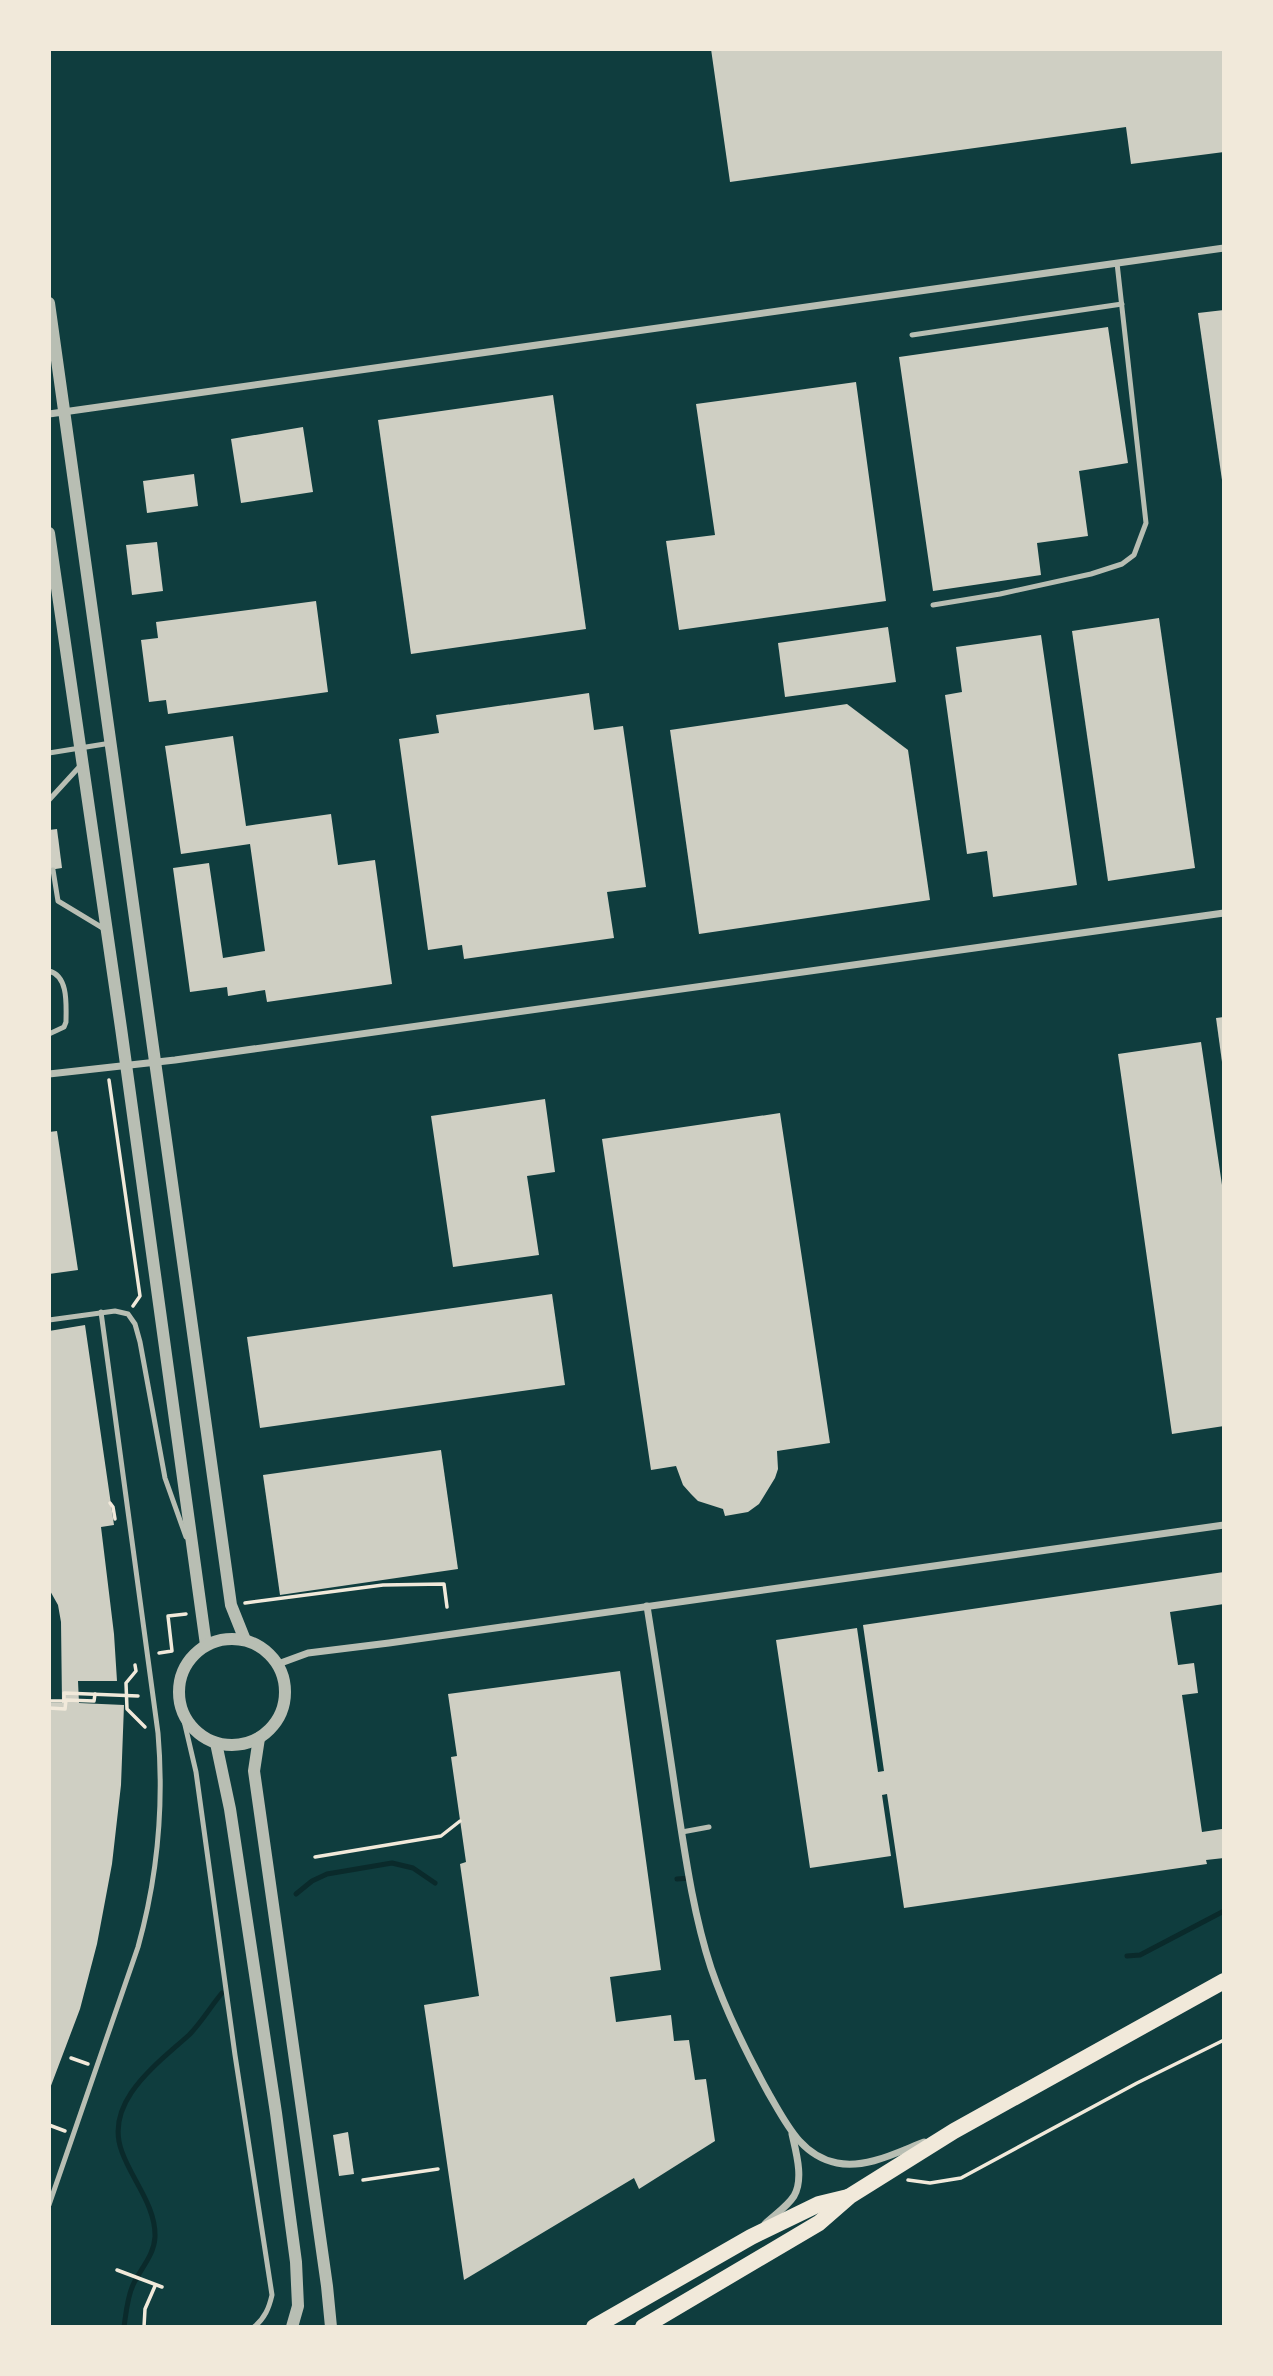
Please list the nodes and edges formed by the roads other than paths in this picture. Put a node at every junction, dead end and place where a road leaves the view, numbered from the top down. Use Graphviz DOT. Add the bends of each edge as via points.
graph roads {
  1 [pos="1224,248"];
  2 [pos="1116,263"];
  3 [pos="49,303"];
  4 [pos="1122,304"];
  5 [pos="912,335"];
  6 [pos="65,412"];
  7 [pos="49,414"];
  8 [pos="49,533"];
  9 [pos="933,605"];
  10 [pos="111,743"];
  11 [pos="81,748"];
  12 [pos="49,753"];
  13 [pos="83,762"];
  14 [pos="49,800"];
  15 [pos="53,870"];
  16 [pos="1224,913"];
  17 [pos="107,931"];
  18 [pos="49,971"];
  19 [pos="49,1034"];
  20 [pos="154,1062"];
  21 [pos="126,1066"];
  22 [pos="49,1074"];
  23 [pos="101,1312"];
  24 [pos="49,1320"];
  25 [pos="1224,1525"];
  26 [pos="194,1559"];
  27 [pos="647,1606"];
  28 [pos="245,1640"];
  29 [pos="206,1645"];
  30 [pos="278,1664"];
  31 [pos="181,1708"];
  32 [pos="259,1738"];
  33 [pos="216,1743"];
  34 [pos="709,1827"];
  35 [pos="682,1832"];
  36 [pos="1224,1981"];
  37 [pos="954,2131"];
  38 [pos="792,2134"];
  39 [pos="850,2196"];
  40 [pos="49,2205"];
  41 [pos="751,2237"];
  42 [pos="254,2327"];
  43 [pos="292,2327"];
  44 [pos="331,2327"];
  45 [pos="594,2327"];
  46 [pos="643,2327"];
  1 -- 2 [label="street"];
  2 -- 4 [label="lane"];
  2 -- 6 [label="street"];
  3 -- 6 [label="street"];
  4 -- 5 [label="lane"];
  4 -- 9 [label="lane" via="1146,523 1134,555 1091,574"];
  6 -- 7 [label="street"];
  6 -- 10 [label="street"];
  8 -- 11 [label="street"];
  10 -- 11 [label="lane"];
  10 -- 20 [label="street"];
  11 -- 12 [label="lane"];
  11 -- 13 [label="street"];
  13 -- 14 [label="lane"];
  13 -- 17 [label="street"];
  15 -- 17 [label="lane" via="58,901"];
  16 -- 20 [label="street"];
  17 -- 21 [label="street"];
  18 -- 19 [label="lane" via="63,982 66,1023"];
  20 -- 21 [label="street"];
  20 -- 28 [label="street" via="231,1605"];
  21 -- 22 [label="street"];
  21 -- 26 [label="street"];
  23 -- 24 [label="lane"];
  23 -- 26 [label="lane" via="128,1314 135,1324 166,1482"];
  23 -- 40 [label="lane" via="158,1733 155,1861 150,1905 131,1968"];
  25 -- 27 [label="street"];
  26 -- 29 [label="street"];
  27 -- 30 [label="street" via="308,1653"];
  27 -- 35 [label="street"];
  28 -- 29 [label="street" via="232,1638"];
  28 -- 30 [label="street" via="267,1651"];
  29 -- 31 [label="street" via="183,1672"];
  30 -- 32 [label="street" via="285,1694 281,1711"];
  31 -- 33 [label="street" via="195,1730"];
  31 -- 42 [label="lane" via="196,1772 272,2295 262,2320"];
  32 -- 33 [label="street" via="245,1744"];
  32 -- 44 [label="street" via="254,1771"];
  33 -- 43 [label="street" via="230,1809 296,2262 298,2306"];
  34 -- 35 [label="lane"];
  35 -- 38 [label="street" via="699,1926 712,1968 746,2052"];
  36 -- 37 [label="main road"];
  37 -- 38 [label="street" via="862,2164 838,2164 819,2157"];
  37 -- 39 [label="main road"];
  38 -- 41 [label="street" via="798,2178 794,2196"];
  39 -- 41 [label="main road" via="819,2204"];
  39 -- 46 [label="main road" via="819,2223"];
  41 -- 45 [label="main road"];
}
